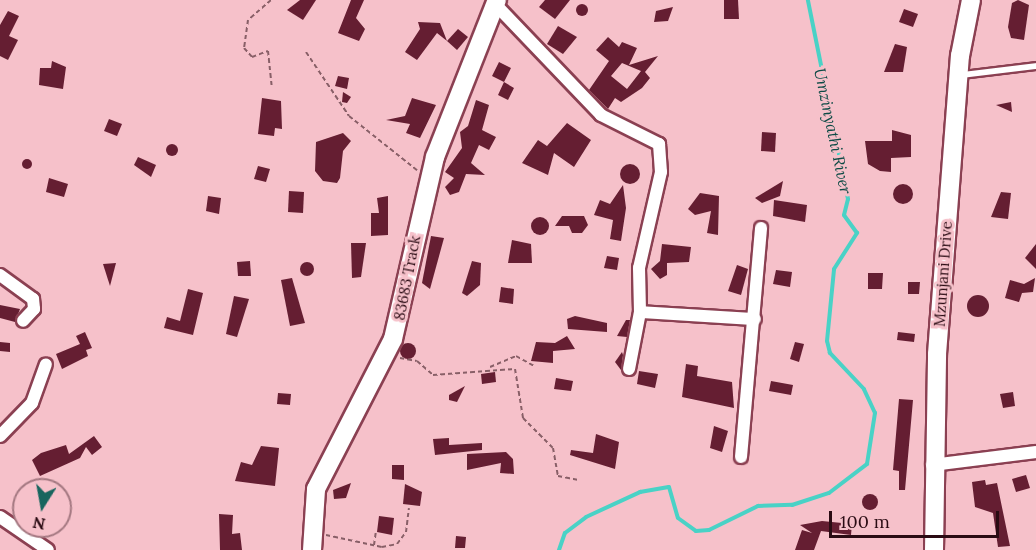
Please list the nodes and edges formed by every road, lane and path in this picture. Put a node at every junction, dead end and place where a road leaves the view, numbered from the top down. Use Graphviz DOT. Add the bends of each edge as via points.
graph roads {
  1 [pos="271,0"];
  2 [pos="971,0"];
  3 [pos="496,3"];
  4 [pos="306,52"];
  5 [pos="1036,66"];
  6 [pos="958,75"];
  7 [pos="272,88"];
  8 [pos="428,179"];
  9 [pos="761,228"];
  10 [pos="0,275"];
  11 [pos="640,312"];
  12 [pos="755,319"];
  13 [pos="23,321"];
  14 [pos="386,353"];
  15 [pos="46,364"];
  16 [pos="534,366"];
  17 [pos="488,369"];
  18 [pos="629,369"];
  19 [pos="0,436"];
  20 [pos="1036,452"];
  21 [pos="741,457"];
  22 [pos="932,465"];
  23 [pos="579,480"];
  24 [pos="409,508"];
  25 [pos="0,517"];
  26 [pos="376,530"];
  27 [pos="312,541"];
  28 [pos="374,545"];
  29 [pos="48,550"];
  30 [pos="934,550"];
  1 -- 7 [label="path" via="248,20 244,48 252,57 268,51"];
  2 -- 6 [label="street, Mzunjani Drive"];
  3 -- 8 [label="street, 83683 Track"];
  3 -- 11 [label="street" via="601,115 659,144 662,172 639,268"];
  4 -- 8 [label="path" via="349,116"];
  5 -- 6 [label="lane"];
  6 -- 22 [label="street, Mzunjani Drive"];
  8 -- 14 [label="street, 83683 Track" via="400,316"];
  9 -- 12 [label="street"];
  10 -- 13 [label="street" via="33,299 34,309"];
  11 -- 12 [label="street"];
  11 -- 18 [label="street"];
  12 -- 21 [label="street"];
  14 -- 17 [label="path" via="417,361 433,375"];
  14 -- 27 [label="street, 83683 Track" via="320,479"];
  15 -- 19 [label="street" via="32,404"];
  16 -- 17 [label="path" via="516,356"];
  17 -- 23 [label="path" via="515,369 523,418 553,448 558,476"];
  20 -- 22 [label="street"];
  22 -- 30 [label="street, Mzunjani Drive"];
  24 -- 28 [label="path" via="406,531 397,544"];
  25 -- 29 [label="street"];
  26 -- 28 [label="path"];
  27 -- 28 [label="path"];
}
